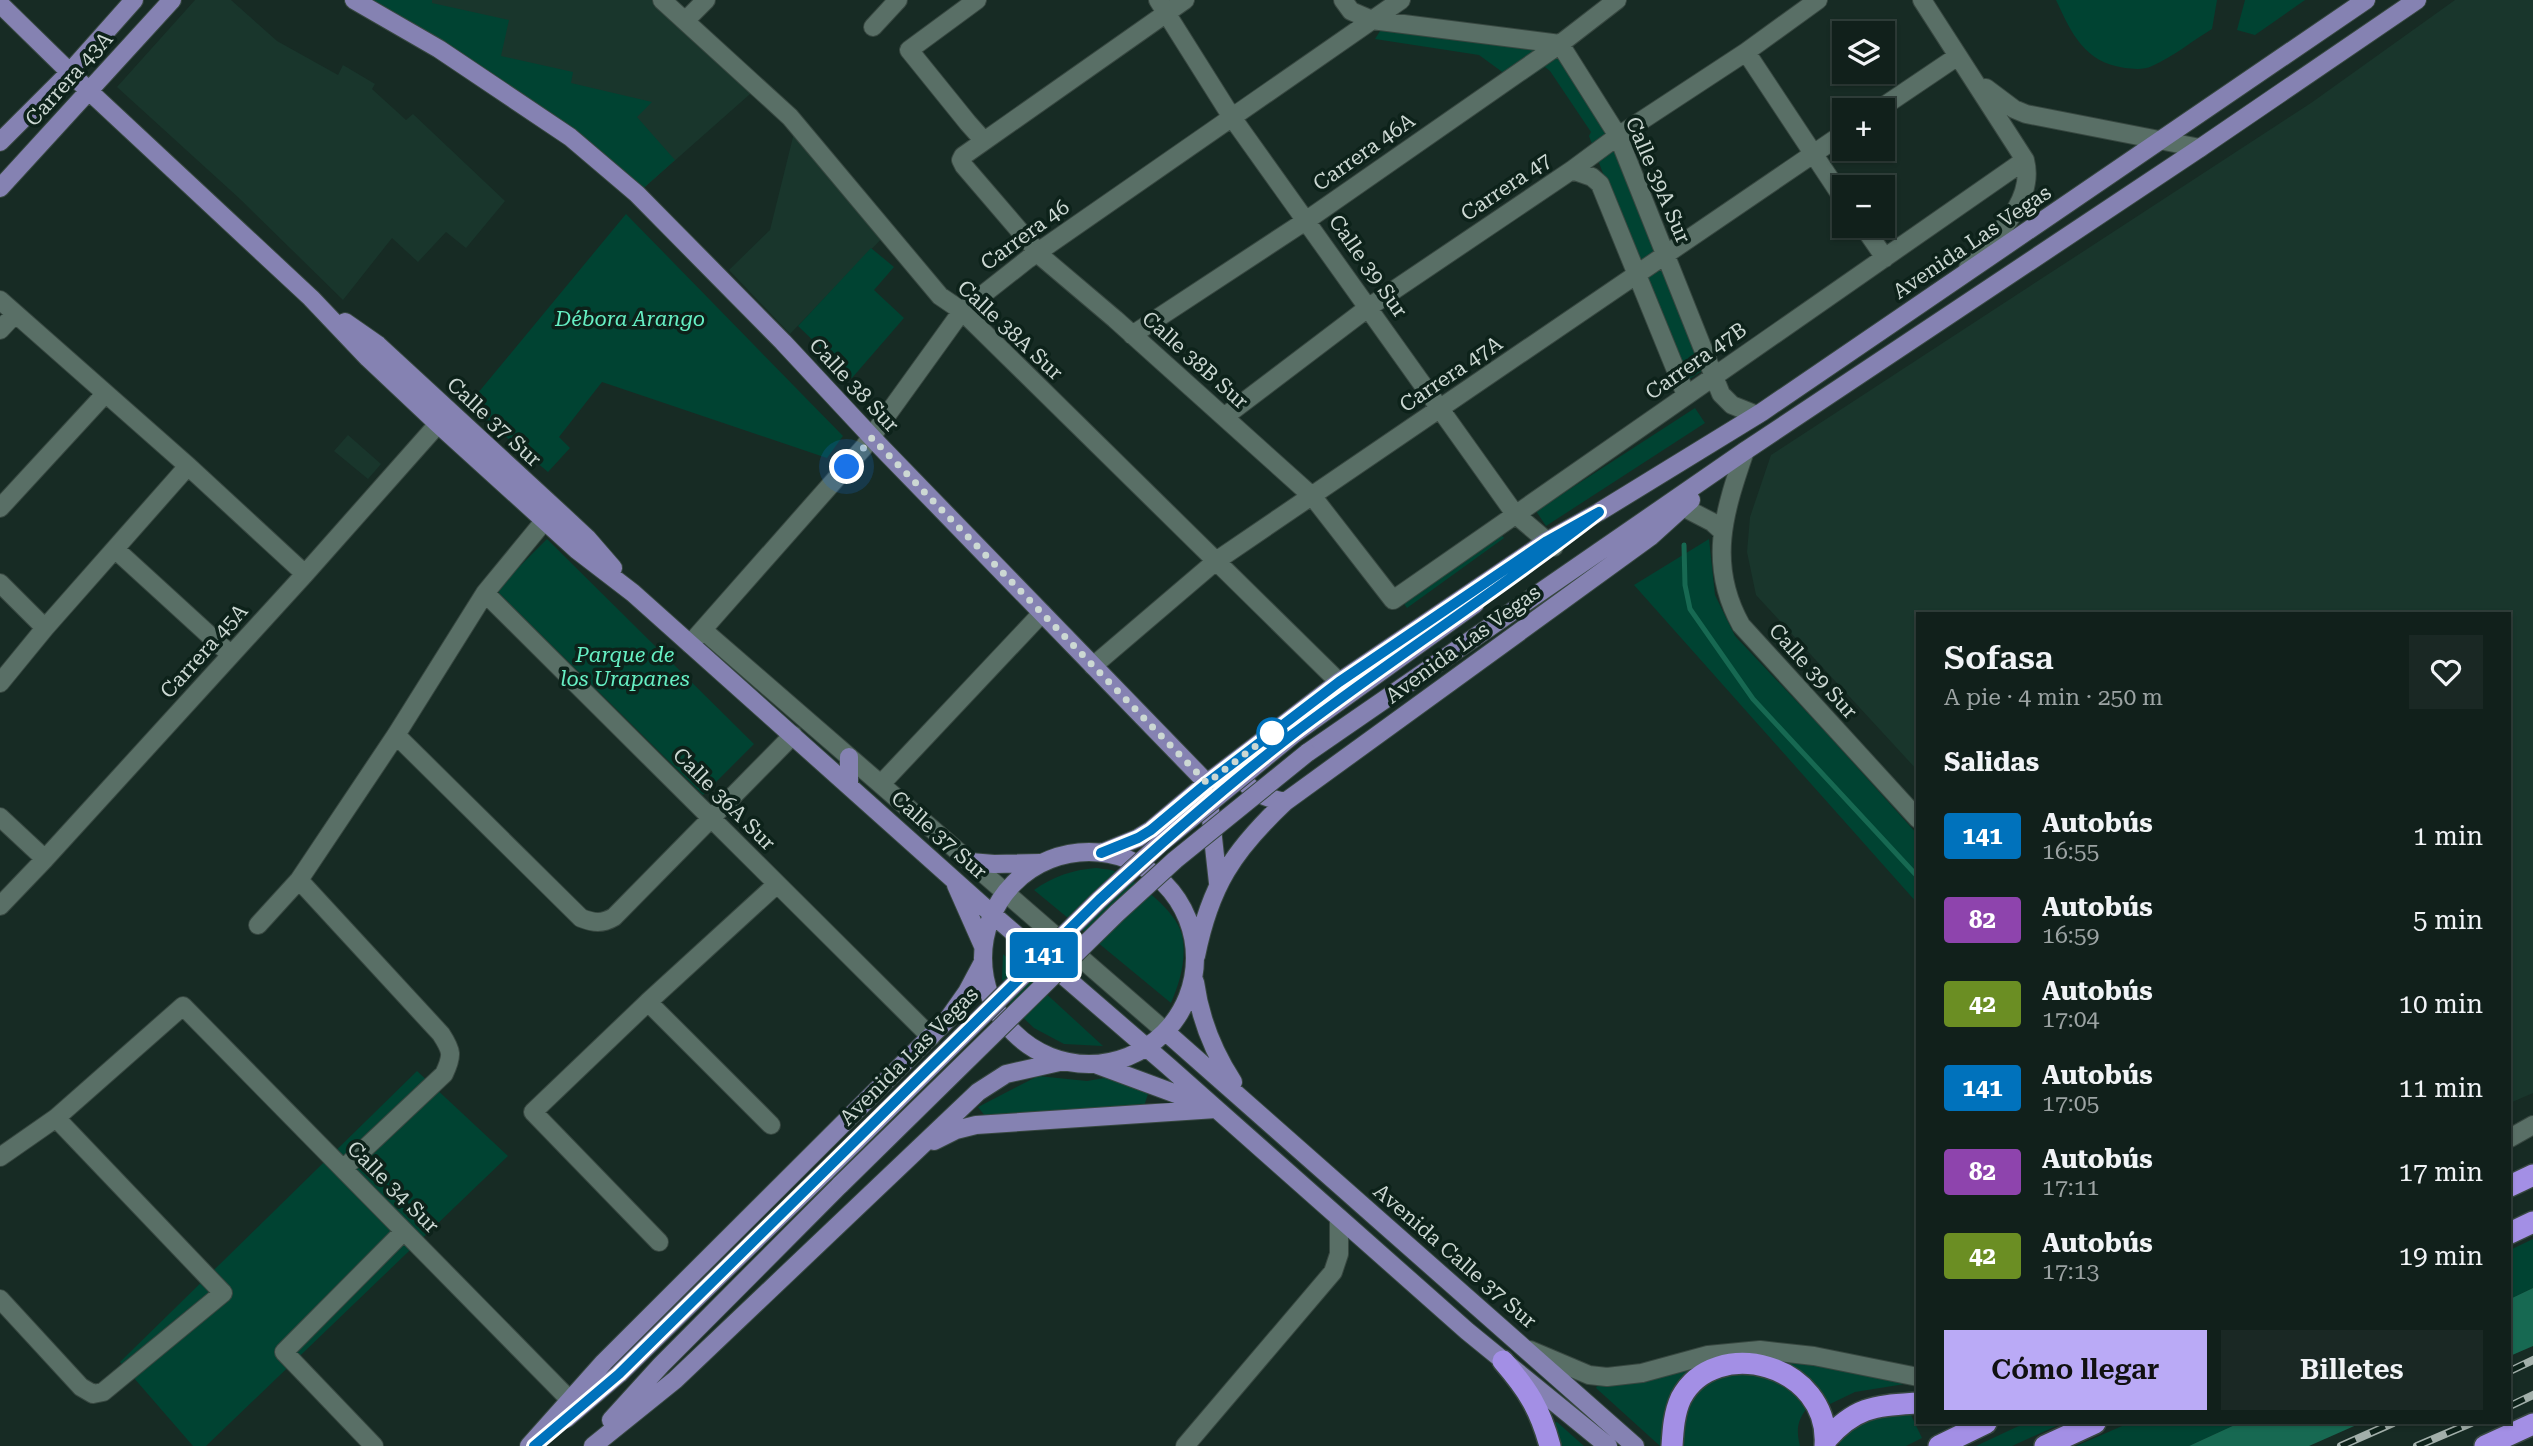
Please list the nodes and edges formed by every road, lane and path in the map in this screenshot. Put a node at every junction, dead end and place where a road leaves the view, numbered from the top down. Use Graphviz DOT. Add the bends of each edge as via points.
graph roads {
  1 [pos="134,0"];
  2 [pos="172,0"];
  3 [pos="354,0"];
  4 [pos="662,0"];
  5 [pos="706,0"];
  6 [pos="898,0"];
  7 [pos="978,0"];
  8 [pos="1185,0"];
  9 [pos="1343,0"];
  10 [pos="1401,0"];
  11 [pos="1617,0"];
  12 [pos="1818,0"];
  13 [pos="1922,0"];
  14 [pos="2366,0"];
  15 [pos="2417,0"];
  16 [pos="0,4"];
  17 [pos="1162,6"];
  18 [pos="2349,7"];
  19 [pos="1372,20"];
  20 [pos="685,21"];
  21 [pos="873,27"];
  22 [pos="1560,44"];
  23 [pos="1746,52"];
  24 [pos="1958,55"];
  25 [pos="69,72"];
  26 [pos="1973,76"];
  27 [pos="90,92"];
  28 [pos="1895,98"];
  29 [pos="1231,116"];
  30 [pos="1618,136"];
  31 [pos="985,141"];
  32 [pos="2161,141"];
  33 [pos="0,142"];
  34 [pos="1832,142"];
  35 [pos="2200,148"];
  36 [pos="1813,155"];
  37 [pos="2025,160"];
  38 [pos="1572,170"];
  39 [pos="2118,171"];
  40 [pos="1832,183"];
  41 [pos="0,188"];
  42 [pos="1307,219"];
  43 [pos="2072,234"];
  44 [pos="1871,238"];
  45 [pos="1038,252"];
  46 [pos="1666,256"];
  47 [pos="1885,258"];
  48 [pos="1636,274"];
  49 [pos="1962,276"];
  50 [pos="311,298"];
  51 [pos="0,300"];
  52 [pos="1369,307"];
  53 [pos="962,311"];
  54 [pos="15,314"];
  55 [pos="0,330"];
  56 [pos="1132,335"];
  57 [pos="1713,377"];
  58 [pos="105,394"];
  59 [pos="1686,396"];
  60 [pos="1440,408"];
  61 [pos="1757,415"];
  62 [pos="1224,417"];
  63 [pos="438,424"];
  64 [pos="872,438"];
  65 [pos="1745,451"];
  66 [pos="1686,458"];
  67 [pos="188,466"];
  68 [pos="1313,497"];
  69 [pos="1684,500"];
  70 [pos="0,508"];
  71 [pos="1515,514"];
  72 [pos="545,520"];
  73 [pos="1722,531"];
  74 [pos="1551,544"];
  75 [pos="115,549"];
  76 [pos="1216,561"];
  77 [pos="305,574"];
  78 [pos="0,583"];
  79 [pos="485,593"];
  80 [pos="634,593"];
  81 [pos="1392,600"];
  82 [pos="1042,613"];
  83 [pos="45,628"];
  84 [pos="703,631"];
  85 [pos="690,644"];
  86 [pos="231,655"];
  87 [pos="1093,666"];
  88 [pos="1339,682"];
  89 [pos="0,683"];
  90 [pos="396,735"];
  91 [pos="793,736"];
  92 [pos="849,757"];
  93 [pos="1236,760"];
  94 [pos="1207,783"];
  95 [pos="881,784"];
  96 [pos="849,786"];
  97 [pos="1285,802"];
  98 [pos="0,817"];
  99 [pos="1916,817"];
  100 [pos="712,819"];
  101 [pos="1101,853"];
  102 [pos="45,859"];
  103 [pos="970,862"];
  104 [pos="1043,863"];
  105 [pos="953,879"];
  106 [pos="299,880"];
  107 [pos="1217,883"];
  108 [pos="777,884"];
  109 [pos="1006,892"];
  110 [pos="0,906"];
  111 [pos="992,914"];
  112 [pos="258,925"];
  113 [pos="983,954"];
  114 [pos="1196,956"];
  115 [pos="1194,977"];
  116 [pos="648,1002"];
  117 [pos="1166,1032"];
  118 [pos="931,1037"];
  119 [pos="1147,1048"];
  120 [pos="1064,1061"];
  121 [pos="1096,1064"];
  122 [pos="1244,1100"];
  123 [pos="1216,1109"];
  124 [pos="56,1118"];
  125 [pos="848,1119"];
  126 [pos="771,1125"];
  127 [pos="2533,1125"];
  128 [pos="2511,1137"];
  129 [pos="916,1150"];
  130 [pos="0,1157"];
  131 [pos="897,1169"];
  132 [pos="343,1170"];
  133 [pos="2533,1175"];
  134 [pos="2511,1186"];
  135 [pos="1339,1218"];
  136 [pos="2533,1222"];
  137 [pos="404,1231"];
  138 [pos="2511,1233"];
  139 [pos="659,1242"];
  140 [pos="0,1299"];
  141 [pos="1526,1349"];
  142 [pos="1503,1361"];
  143 [pos="1916,1377"];
  144 [pos="570,1400"];
  145 [pos="1916,1403"];
  146 [pos="1984,1424"];
  147 [pos="2093,1424"];
  148 [pos="2533,1424"];
  149 [pos="1825,1443"];
  150 [pos="374,1446"];
  151 [pos="532,1446"];
  152 [pos="590,1446"];
  153 [pos="1185,1446"];
  154 [pos="1550,1446"];
  155 [pos="1608,1446"];
  156 [pos="1635,1446"];
  157 [pos="1672,1446"];
  158 [pos="1939,1446"];
  159 [pos="2045,1446"];
  160 [pos="2485,1446"];
  1 -- 25 [label="main road, Carrera 43A"];
  2 -- 27 [label="main road, Carrera 43A"];
  3 -- 64 [label="main road, Calle 38 Sur" via="439,49 570,137 637,194"];
  4 -- 20 [label="street, Calle 38A Sur"];
  5 -- 20 [label="street"];
  6 -- 21 [label="street"];
  7 -- 31 [label="street" via="909,50"];
  8 -- 17 [label="street"];
  9 -- 19 [label="street" via="1351,10"];
  10 -- 19 [label="street, Carrera 46"];
  11 -- 22 [label="street, Carrera 46A"];
  12 -- 23 [label="street, Carrera 47"];
  13 -- 24 [label="street"];
  14 -- 18 [label="main road, Avenida Las Vegas"];
  15 -- 35 [label="main road, Avenida Las Vegas"];
  16 -- 25 [label="main road, Calle 37 Sur"];
  17 -- 29 [label="street, Calle 39 Sur"];
  17 -- 31 [label="street"];
  18 -- 32 [label="main road, Avenida Las Vegas"];
  19 -- 22 [label="street"];
  19 -- 29 [label="street, Carrera 46"];
  20 -- 53 [label="street, Calle 38A Sur" via="790,117 940,296"];
  22 -- 30 [label="street, Calle 39A Sur"];
  22 -- 42 [label="street, Carrera 46A"];
  23 -- 30 [label="street, Carrera 47"];
  23 -- 36 [label="street"];
  24 -- 26 [label="street"];
  24 -- 28 [label="street"];
  25 -- 27 [label="main road, Calle 37 Sur"];
  25 -- 33 [label="main road, Carrera 43A"];
  26 -- 32 [label="street" via="2026,114"];
  26 -- 37 [label="street"];
  27 -- 41 [label="main road, Carrera 43A"];
  27 -- 50 [label="main road, Calle 37 Sur"];
  29 -- 42 [label="street, Calle 39 Sur"];
  29 -- 45 [label="street, Carrera 46"];
  30 -- 38 [label="street, Carrera 47"];
  30 -- 46 [label="street, Calle 39A Sur"];
  31 -- 45 [label="street, Calle 38B Sur" via="961,160"];
  32 -- 35 [label="street"];
  32 -- 39 [label="main road, Avenida Las Vegas"];
  34 -- 36 [label="street, Carrera 47A"];
  35 -- 43 [label="main road, Avenida Las Vegas"];
  36 -- 40 [label="street"];
  36 -- 46 [label="street, Carrera 47A"];
  37 -- 47 [label="street, Carrera 47B"];
  37 -- 49 [label="street" via="2027,188 2018,207"];
  38 -- 48 [label="street" via="1600,184"];
  38 -- 52 [label="street, Carrera 47"];
  39 -- 43 [label="main road" via="2122,179 2119,191 2094,209"];
  39 -- 49 [label="main road, Avenida Las Vegas"];
  42 -- 52 [label="street, Calle 39 Sur"];
  42 -- 56 [label="street, Carrera 46A"];
  43 -- 65 [label="main road, Avenida Las Vegas"];
  44 -- 47 [label="street"];
  45 -- 53 [label="street, Carrera 46"];
  45 -- 56 [label="street, Calle 38B Sur"];
  46 -- 48 [label="street, Carrera 47A"];
  46 -- 57 [label="street, Calle 39A Sur"];
  47 -- 57 [label="street, Carrera 47B"];
  48 -- 59 [label="street"];
  48 -- 60 [label="street, Carrera 47A"];
  49 -- 61 [label="main road, Avenida Las Vegas"];
  50 -- 63 [label="main road, Calle 37 Sur"];
  50 -- 80 [label="main road, Calle 37 Sur" via="378,345 587,537"];
  51 -- 54 [label="street"];
  52 -- 60 [label="street, Calle 39 Sur"];
  52 -- 62 [label="street, Carrera 47"];
  53 -- 64 [label="street, Carrera 46"];
  53 -- 76 [label="street, Calle 38A Sur"];
  54 -- 55 [label="street"];
  54 -- 58 [label="street"];
  56 -- 62 [label="street, Calle 38B Sur"];
  57 -- 59 [label="street, Carrera 47B"];
  57 -- 61 [label="street, Calle 39A Sur" via="1726,401"];
  58 -- 67 [label="street"];
  58 -- 70 [label="street"];
  59 -- 71 [label="street, Carrera 47B"];
  60 -- 68 [label="street, Carrera 47A"];
  60 -- 71 [label="street, Calle 39 Sur"];
  61 -- 66 [label="main road, Avenida Las Vegas"];
  62 -- 68 [label="street, Calle 38B Sur"];
  63 -- 72 [label="main road, Calle 37 Sur"];
  63 -- 77 [label="street, Carrera 45A"];
  64 -- 82 [label="main road, Calle 38 Sur"];
  64 -- 84 [label="street, Carrera 46"];
  65 -- 69 [label="main road, Avenida Las Vegas"];
  65 -- 73 [label="street, Calle 39 Sur"];
  66 -- 69 [label="main road" via="1692,475"];
  66 -- 74 [label="main road, Avenida Las Vegas"];
  67 -- 75 [label="street"];
  67 -- 77 [label="street"];
  68 -- 76 [label="street, Carrera 47A"];
  68 -- 81 [label="street, Calle 38B Sur"];
  69 -- 73 [label="street"];
  69 -- 97 [label="main road, Avenida Las Vegas" via="1650,537"];
  69 -- 152 [label="main road, Avenida Las Vegas, bridge" via="1307,753 1175,860 840,1185 661,1365"];
  71 -- 74 [label="street, Calle 39 Sur"];
  71 -- 81 [label="street, Carrera 47B"];
  72 -- 79 [label="street"];
  72 -- 80 [label="main road, Calle 37 Sur"];
  73 -- 99 [label="street, Calle 39 Sur" via="1722,577 1741,625"];
  74 -- 88 [label="main road, Avenida Las Vegas"];
  74 -- 151 [label="main road, Avenida Las Vegas, bridge" via="1294,734 1191,817 1099,900 619,1374"];
  75 -- 83 [label="street"];
  75 -- 86 [label="street"];
  76 -- 87 [label="street, Carrera 47A"];
  76 -- 88 [label="street, Calle 38A Sur"];
  77 -- 86 [label="street, Carrera 45A"];
  78 -- 83 [label="street"];
  79 -- 90 [label="street"];
  79 -- 100 [label="street, Calle 36A Sur"];
  80 -- 85 [label="main road, Calle 37 Sur"];
  82 -- 87 [label="main road, Calle 38 Sur"];
  82 -- 95 [label="street"];
  83 -- 89 [label="street"];
  84 -- 85 [label="street, Carrera 46"];
  84 -- 92 [label="street, Calle 37 Sur"];
  85 -- 91 [label="main road, Calle 37 Sur"];
  86 -- 102 [label="street, Carrera 45A"];
  87 -- 94 [label="main road, Calle 38 Sur"];
  88 -- 93 [label="main road, Avenida Las Vegas"];
  90 -- 100 [label="street" via="581,918 592,922 604,923 614,917"];
  90 -- 106 [label="street"];
  91 -- 96 [label="main road, Calle 37 Sur"];
  91 -- 100 [label="street"];
  92 -- 95 [label="street, Calle 37 Sur"];
  92 -- 96 [label="main road"];
  93 -- 94 [label="main road, Avenida Las Vegas"];
  93 -- 97 [label="main road" via="1252,791"];
  94 -- 101 [label="main road, Avenida Las Vegas" via="1151,830"];
  94 -- 107 [label="main road"];
  95 -- 103 [label="street, Calle 37 Sur"];
  96 -- 105 [label="main road, Calle 37 Sur"];
  97 -- 107 [label="main road, Avenida Las Vegas" via="1230,862"];
  98 -- 102 [label="street"];
  100 -- 108 [label="street, Calle 36A Sur"];
  101 -- 104 [label="main road" via="1072,854"];
  101 -- 114 [label="main road" via="1138,864 1168,887 1188,919"];
  102 -- 110 [label="street, Carrera 45A"];
  103 -- 104 [label="main road"];
  103 -- 109 [label="street, Calle 37 Sur"];
  104 -- 109 [label="main road"];
  105 -- 111 [label="main road, Calle 37 Sur"];
  105 -- 113 [label="main road"];
  106 -- 112 [label="street"];
  106 -- 132 [label="street" via="450,1049 444,1074"];
  107 -- 114 [label="main road"];
  108 -- 116 [label="street"];
  108 -- 118 [label="street, Calle 36A Sur"];
  109 -- 111 [label="main road"];
  109 -- 117 [label="street, Calle 37 Sur"];
  111 -- 113 [label="main road"];
  111 -- 119 [label="main road, Calle 37 Sur"];
  113 -- 118 [label="main road, Avenida Las Vegas" via="959,1004"];
  113 -- 120 [label="main road" via="990,995 1007,1025 1032,1047"];
  114 -- 115 [label="main road"];
  115 -- 117 [label="main road" via="1188,999"];
  115 -- 122 [label="main road" via="1212,1045"];
  116 -- 126 [label="street"];
  116 -- 139 [label="street" via="533,1112"];
  117 -- 119 [label="main road"];
  117 -- 122 [label="main road, Calle 37 Sur"];
  118 -- 125 [label="main road, Avenida Las Vegas"];
  119 -- 121 [label="main road"];
  119 -- 123 [label="main road, Calle 37 Sur"];
  120 -- 121 [label="main road"];
  120 -- 129 [label="main road, Avenida Las Vegas" via="1023,1069 991,1082"];
  121 -- 123 [label="main road"];
  122 -- 141 [label="main road, Avenida Calle 37 Sur"];
  123 -- 129 [label="main road" via="976,1125 956,1129"];
  123 -- 135 [label="main road"];
  124 -- 130 [label="street"];
  124 -- 132 [label="street, Calle 34 Sur" via="183,1006"];
  124 -- 140 [label="street" via="223,1293 103,1392 93,1394 81,1387"];
  125 -- 131 [label="main road" via="873,1121 882,1127"];
  125 -- 144 [label="main road, Avenida Las Vegas"];
  127 -- 128 [label="street"];
  129 -- 131 [label="main road, Avenida Las Vegas"];
  131 -- 152 [label="main road, Avenida Las Vegas" via="674,1380"];
  132 -- 137 [label="street, Calle 34 Sur"];
  133 -- 134 [label="highway"];
  135 -- 142 [label="main road"];
  135 -- 153 [label="street" via="1334,1272"];
  136 -- 138 [label="highway"];
  137 -- 144 [label="street, Calle 34 Sur"];
  137 -- 150 [label="street" via="284,1352"];
  141 -- 143 [label="street" via="1588,1375 1607,1377 1642,1373 1708,1355 1760,1350"];
  141 -- 156 [label="main road, Avenida Calle 37 Sur"];
  142 -- 154 [label="highway" via="1528,1390"];
  142 -- 155 [label="main road"];
  144 -- 151 [label="main road, Avenida Las Vegas"];
  145 -- 149 [label="highway" via="1854,1414"];
  146 -- 158 [label="highway"];
  147 -- 159 [label="highway"];
  148 -- 160 [label="highway"];
  149 -- 157 [label="highway" via="1824,1420 1808,1390 1774,1368 1751,1364 1705,1373 1688,1388 1675,1417"];
}
